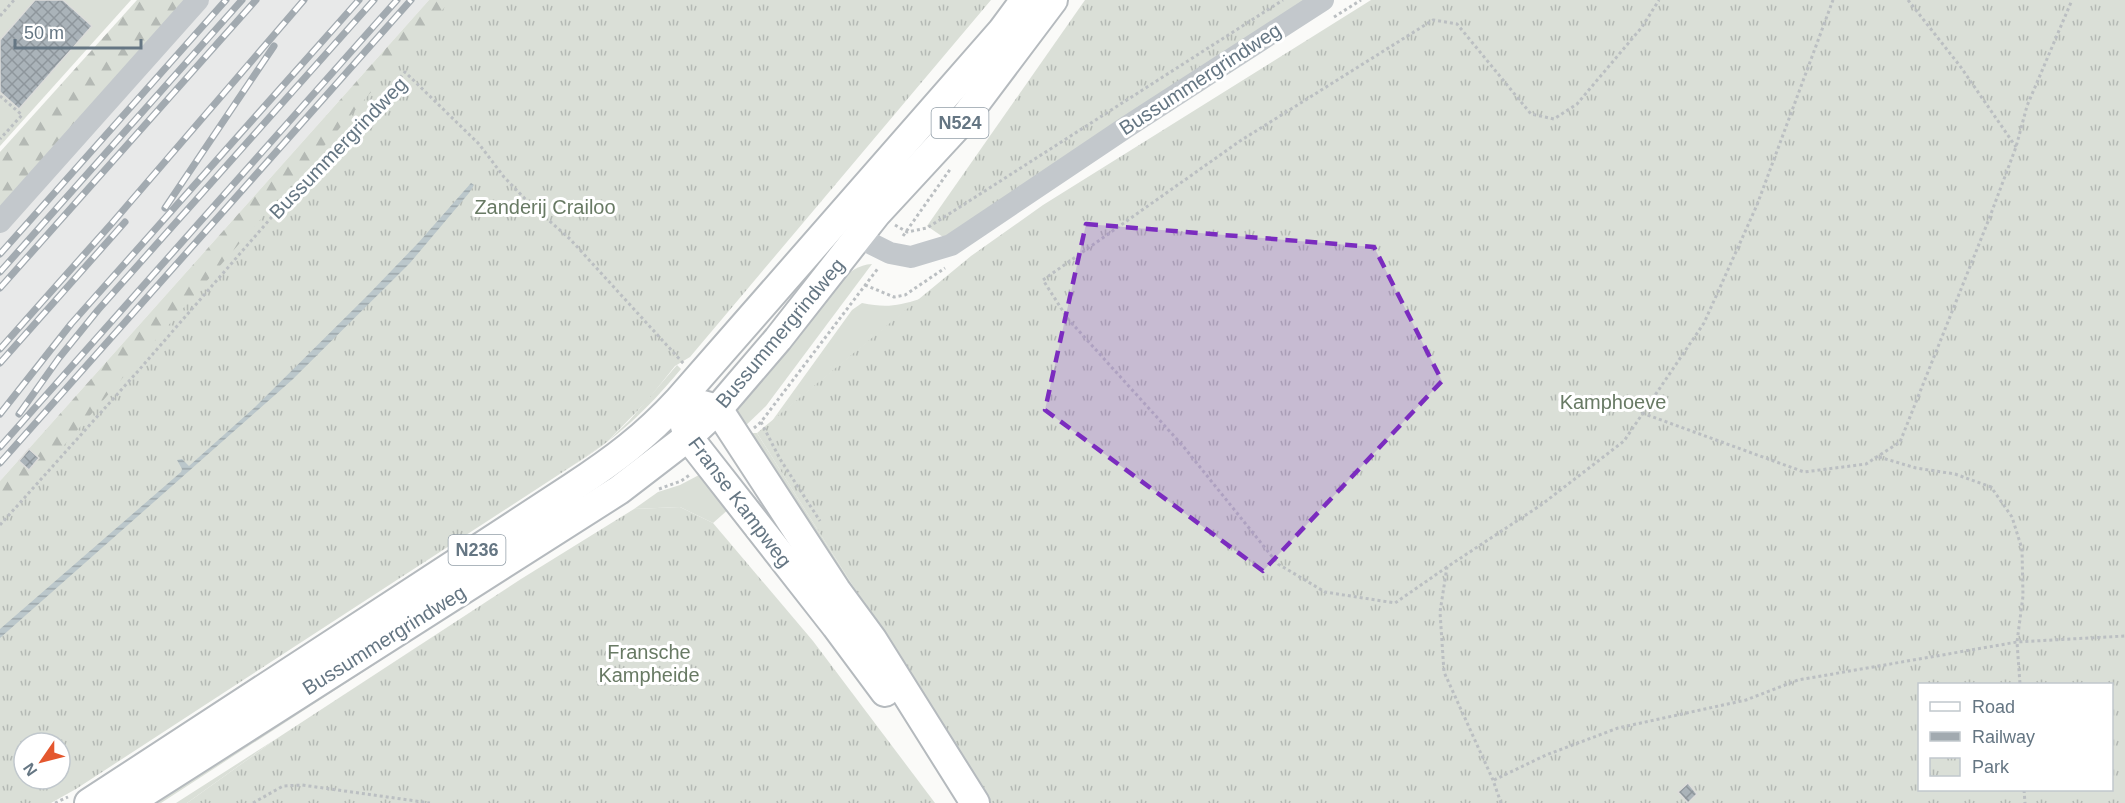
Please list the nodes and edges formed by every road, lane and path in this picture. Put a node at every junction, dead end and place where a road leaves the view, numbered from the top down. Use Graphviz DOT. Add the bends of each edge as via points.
graph roads {
  1 [pos="14,0"];
  2 [pos="198,0"];
  3 [pos="1025,0"];
  4 [pos="1053,0"];
  5 [pos="1283,0"];
  6 [pos="1323,0"];
  7 [pos="1659,0"];
  8 [pos="1833,0"];
  9 [pos="1908,0"];
  10 [pos="2072,0"];
  11 [pos="0,16"];
  12 [pos="0,96"];
  13 [pos="0,139"];
  14 [pos="2016,147"];
  15 [pos="837,218"];
  16 [pos="0,222"];
  17 [pos="907,232"];
  18 [pos="858,237"];
  19 [pos="954,262"];
  20 [pos="688,389"];
  21 [pos="718,409"];
  22 [pos="1642,413"];
  23 [pos="761,422"];
  24 [pos="688,437"];
  25 [pos="1878,457"];
  26 [pos="0,525"];
  27 [pos="1446,567"];
  28 [pos="2125,636"];
  29 [pos="2017,642"];
  30 [pos="2020,683"];
  31 [pos="271,697"];
  32 [pos="1493,780"];
  33 [pos="79,800"];
  34 [pos="55,803"];
  35 [pos="128,803"];
  36 [pos="253,803"];
  37 [pos="430,803"];
  38 [pos="973,803"];
  39 [pos="1501,803"];
  1 -- 11 [label="path"];
  2 -- 16 [label="street"];
  3 -- 15 [label="main road, N524"];
  4 -- 18 [label="main road, N524" via="962,120"];
  5 -- 17 [label="path, Bussummergrindweg" via="967,204 927,228"];
  6 -- 18 [label="street, Bussummergrindweg" via="951,245 911,257 890,253"];
  7 -- 27 [label="path" via="1642,27 1577,104 1554,119 1531,114 1457,24 1433,20 1240,141 1043,280 1068,319 1183,446 1278,564 1325,592 1395,603"];
  8 -- 22 [label="path" via="1757,205 1704,323"];
  9 -- 14 [label="path"];
  10 -- 14 [label="path" via="2027,106"];
  12 -- 13 [label="path" via="22,115"];
  14 -- 25 [label="path" via="1900,442"];
  15 -- 18 [label="street, Bussummergrindweg"];
  15 -- 20 [label="main road, Bussummergrindweg / N524"];
  18 -- 21 [label="main road, Bussummergrindweg / N524"];
  19 -- 23 [label="path, Bussummergrindweg" via="905,295 894,297 865,285"];
  20 -- 21 [label="main road, Franse Kampweg"];
  20 -- 24 [label="main road, Franse Kampweg"];
  20 -- 26 [label="path, Bussummergrindweg" via="570,239 529,203 479,144 405,72 290,196"];
  20 -- 31 [label="main road, Bussummergrindweg / N236" via="658,423 621,455"];
  21 -- 24 [label="main road, Bussummergrindweg / N236"];
  21 -- 38 [label="main road, Franse Kampweg" via="872,639"];
  22 -- 25 [label="path" via="1804,472 1866,464"];
  22 -- 27 [label="path" via="1624,441 1541,505"];
  24 -- 31 [label="main road, Bussummergrindweg / N236" via="619,490"];
  24 -- 38 [label="main road, Franse Kampweg" via="915,734"];
  25 -- 29 [label="path" via="1955,474 1991,487 2012,517 2022,549 2023,596"];
  27 -- 32 [label="path" via="1440,612 1444,672"];
  28 -- 29 [label="path"];
  29 -- 30 [label="path"];
  29 -- 32 [label="path" via="1798,680 1746,700 1618,728"];
  31 -- 33 [label="main road, Bussummergrindweg"];
  31 -- 35 [label="main road, Bussummergrindweg"];
  32 -- 39 [label="path"];
  33 -- 34 [label="path"];
  36 -- 37 [label="path" via="284,786 303,785"];
}
